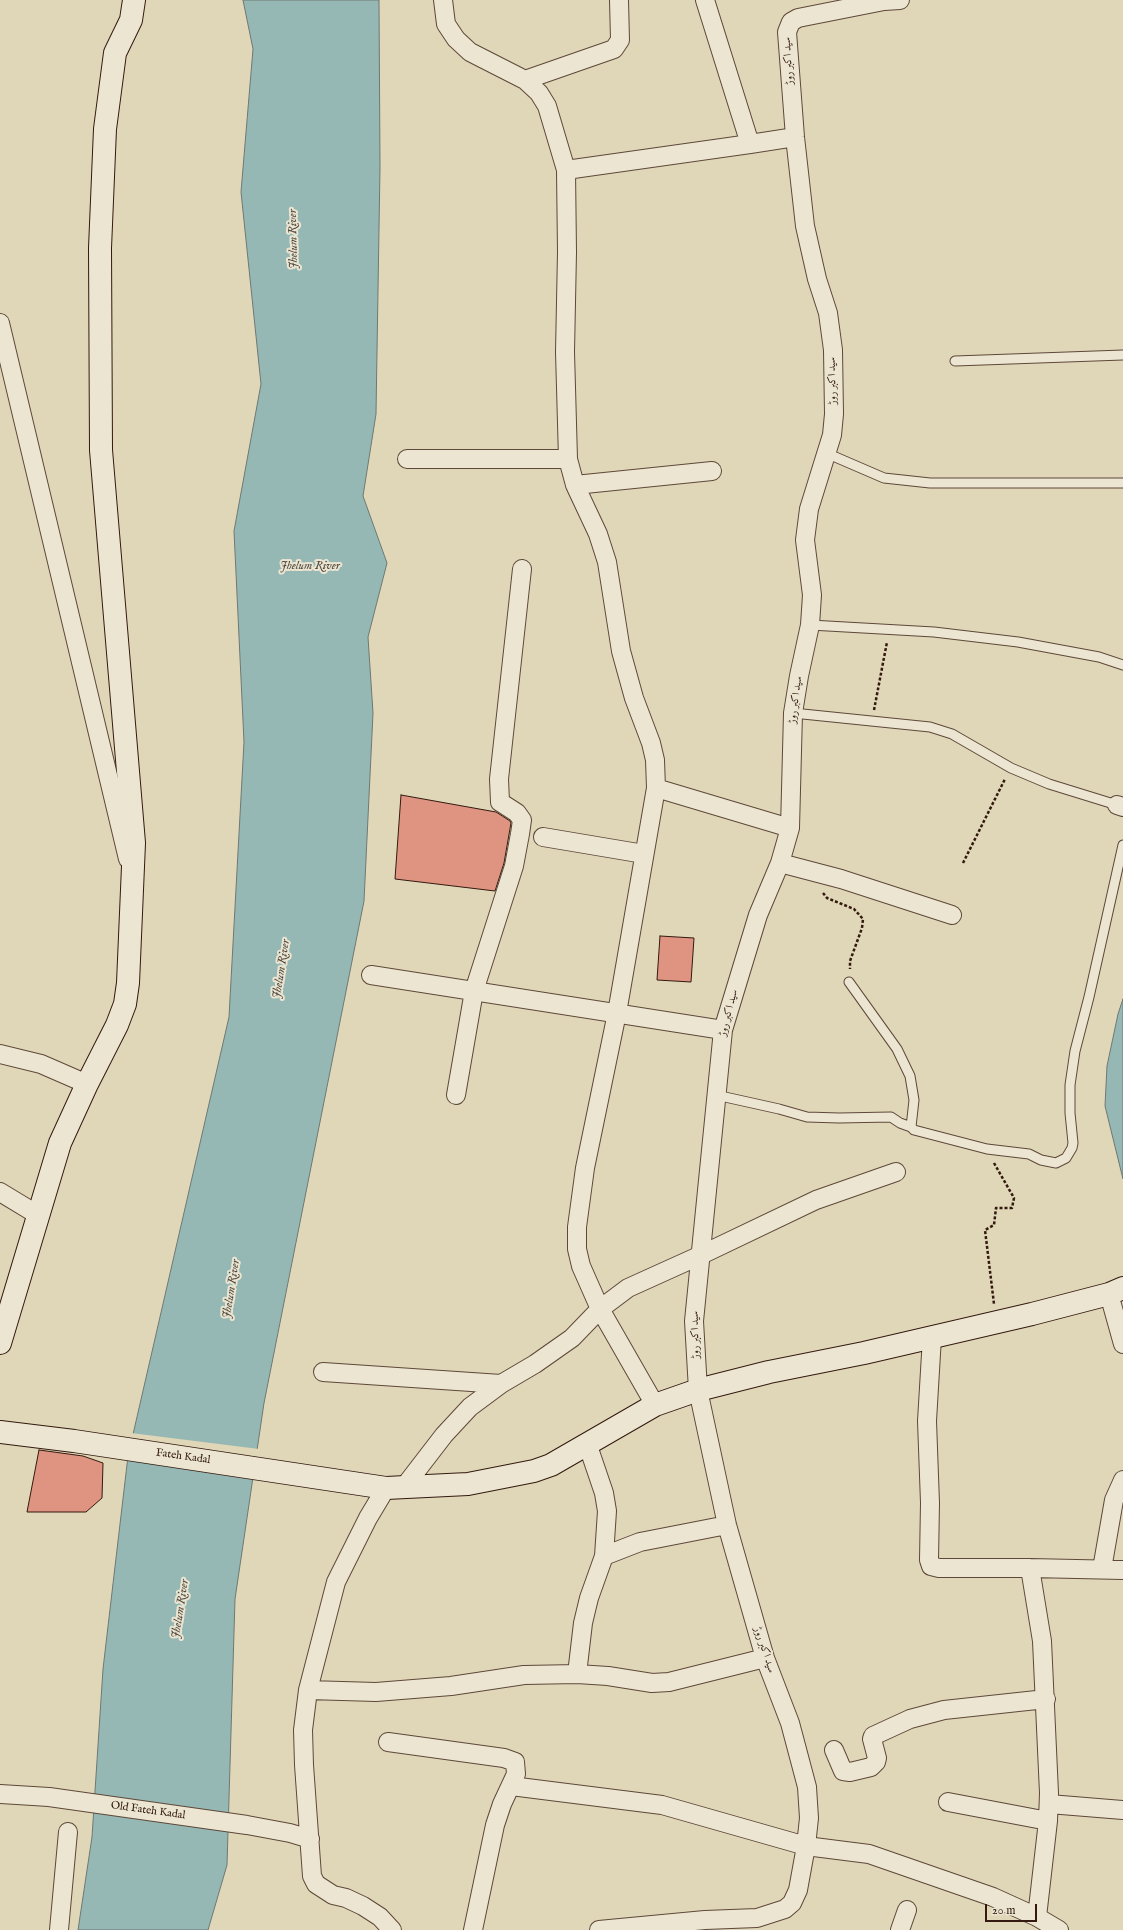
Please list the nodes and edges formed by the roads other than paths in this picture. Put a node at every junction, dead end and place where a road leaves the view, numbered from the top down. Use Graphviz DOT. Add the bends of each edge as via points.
graph roads {
  1 [pos="134,0"];
  2 [pos="442,0"];
  3 [pos="619,0"];
  4 [pos="705,0"];
  5 [pos="889,0"];
  6 [pos="525,80"];
  7 [pos="795,137"];
  8 [pos="750,144"];
  9 [pos="566,170"];
  10 [pos="0,323"];
  11 [pos="1123,355"];
  12 [pos="955,361"];
  13 [pos="826,453"];
  14 [pos="568,459"];
  15 [pos="407,460"];
  16 [pos="712,470"];
  17 [pos="1123,483"];
  18 [pos="574,485"];
  19 [pos="522,569"];
  20 [pos="810,624"];
  21 [pos="1123,665"];
  22 [pos="793,713"];
  23 [pos="656,788"];
  24 [pos="1120,806"];
  25 [pos="790,828"];
  26 [pos="543,837"];
  27 [pos="1123,845"];
  28 [pos="644,854"];
  29 [pos="780,863"];
  30 [pos="133,879"];
  31 [pos="952,915"];
  32 [pos="371,975"];
  33 [pos="849,982"];
  34 [pos="474,991"];
  35 [pos="617,1013"];
  36 [pos="723,1030"];
  37 [pos="0,1054"];
  38 [pos="87,1084"];
  39 [pos="456,1095"];
  40 [pos="716,1095"];
  41 [pos="911,1127"];
  42 [pos="896,1172"];
  43 [pos="0,1192"];
  44 [pos="38,1215"];
  45 [pos="701,1255"];
  46 [pos="1116,1291"];
  47 [pos="600,1309"];
  48 [pos="932,1337"];
  49 [pos="0,1343"];
  50 [pos="1123,1344"];
  51 [pos="322,1372"];
  52 [pos="501,1384"];
  53 [pos="698,1390"];
  54 [pos="655,1405"];
  55 [pos="0,1432"];
  56 [pos="587,1444"];
  57 [pos="1123,1480"];
  58 [pos="395,1488"];
  59 [pos="726,1525"];
  60 [pos="604,1556"];
  61 [pos="1030,1568"];
  62 [pos="1102,1569"];
  63 [pos="1123,1570"];
  64 [pos="765,1658"];
  65 [pos="577,1674"];
  66 [pos="308,1690"];
  67 [pos="1046,1699"];
  68 [pos="388,1742"];
  69 [pos="834,1750"];
  70 [pos="511,1786"];
  71 [pos="0,1794"];
  72 [pos="948,1802"];
  73 [pos="1123,1810"];
  74 [pos="1048,1812"];
  75 [pos="68,1832"];
  76 [pos="310,1839"];
  77 [pos="806,1846"];
  78 [pos="907,1910"];
  79 [pos="1037,1917"];
  80 [pos="59,1930"];
  81 [pos="392,1930"];
  82 [pos="473,1930"];
  83 [pos="599,1930"];
  84 [pos="900,1930"];
  85 [pos="1059,1930"];
  1 -- 30 [label="street" via="131,20 115,54 105,129 100,248 101,450 134,843"];
  2 -- 6 [label="street" via="446,24 456,40 470,52"];
  3 -- 6 [label="street" via="620,40 614,48"];
  4 -- 8 [label="street"];
  5 -- 7 [label="street, سید اکبر روڑ" via="798,18 791,22 787,41"];
  6 -- 9 [label="street" via="547,106"];
  7 -- 8 [label="street"];
  7 -- 13 [label="street, سید اکبر روڑ" via="805,226 828,313 833,350 834,414 832,435"];
  8 -- 9 [label="street"];
  9 -- 14 [label="street" via="565,352"];
  10 -- 30 [label="street"];
  11 -- 12 [label="lane"];
  13 -- 17 [label="lane" via="884,478 930,482"];
  13 -- 20 [label="street, سید اکبر روڑ" via="809,509 805,540 812,595"];
  14 -- 15 [label="street"];
  14 -- 18 [label="street"];
  16 -- 18 [label="street"];
  18 -- 23 [label="street" via="598,534 607,562 621,650 634,698 651,743 657,774"];
  19 -- 34 [label="street" via="499,791 500,802 517,813 522,820 514,866"];
  20 -- 21 [label="lane" via="934,632 1018,642 1099,657"];
  20 -- 22 [label="street, سید اکبر روڑ"];
  22 -- 24 [label="lane" via="930,727 952,734 1011,768 1049,784"];
  22 -- 25 [label="street, سید اکبر روڑ"];
  23 -- 25 [label="street"];
  23 -- 28 [label="street"];
  25 -- 29 [label="street, سید اکبر روڑ"];
  26 -- 28 [label="street"];
  27 -- 41 [label="lane" via="1075,1051 1070,1085 1072,1148 1066,1158 1056,1163 1029,1154 987,1149 914,1130"];
  28 -- 35 [label="street"];
  29 -- 31 [label="street" via="841,878"];
  29 -- 36 [label="street, سید اکبر روڑ" via="758,915"];
  30 -- 38 [label="street" via="125,1004 110,1041"];
  32 -- 34 [label="street"];
  33 -- 41 [label="lane" via="896,1049 910,1076 914,1100"];
  34 -- 35 [label="street"];
  34 -- 39 [label="street"];
  35 -- 36 [label="street"];
  35 -- 47 [label="street" via="584,1168 577,1227 577,1249"];
  36 -- 40 [label="street, سید اکبر روڑ"];
  37 -- 38 [label="street" via="41,1064"];
  38 -- 44 [label="street" via="60,1143"];
  40 -- 41 [label="lane" via="807,1117 891,1117"];
  40 -- 45 [label="street, سید اکبر روڑ"];
  42 -- 45 [label="street" via="816,1200"];
  43 -- 44 [label="street"];
  44 -- 49 [label="street"];
  45 -- 47 [label="street" via="628,1288"];
  45 -- 53 [label="street, سید اکبر روڑ" via="694,1321"];
  46 -- 48 [label="street, Fateh Kadal"];
  46 -- 50 [label="street"];
  47 -- 52 [label="street" via="572,1338"];
  47 -- 54 [label="street"];
  48 -- 53 [label="street, Fateh Kadal"];
  48 -- 61 [label="street" via="927,1421 931,1566"];
  51 -- 52 [label="street"];
  52 -- 58 [label="street" via="465,1413"];
  53 -- 54 [label="street, Fateh Kadal"];
  53 -- 59 [label="street, سید اکبر روڑ"];
  54 -- 56 [label="street, Fateh Kadal"];
  55 -- 58 [label="street, Fateh Kadal"];
  56 -- 58 [label="street, Fateh Kadal" via="534,1471 468,1484"];
  56 -- 60 [label="street" via="606,1505"];
  57 -- 62 [label="street" via="1114,1500"];
  58 -- 66 [label="street" via="368,1518 336,1582"];
  59 -- 60 [label="street" via="640,1542"];
  59 -- 64 [label="street, سید اکبر روڑ"];
  60 -- 65 [label="street" via="583,1623"];
  61 -- 62 [label="street"];
  61 -- 67 [label="street" via="1042,1641"];
  62 -- 63 [label="street"];
  64 -- 65 [label="street" via="669,1682 652,1683"];
  64 -- 77 [label="street, سید اکبر روڑ" via="790,1723 807,1787 809,1818"];
  65 -- 66 [label="street" via="524,1675 451,1686 376,1692"];
  66 -- 76 [label="street" via="303,1751"];
  67 -- 69 [label="street" via="944,1710 910,1719 873,1736 877,1758 871,1767 843,1771"];
  67 -- 74 [label="street"];
  68 -- 70 [label="street" via="510,1759 515,1762 517,1768"];
  70 -- 77 [label="street" via="662,1805"];
  70 -- 82 [label="street" via="495,1825"];
  71 -- 76 [label="street, Old Fateh Kadal" via="49,1797 247,1825"];
  72 -- 74 [label="street"];
  73 -- 74 [label="street"];
  74 -- 79 [label="street"];
  75 -- 80 [label="street"];
  76 -- 81 [label="street" via="312,1876 316,1884 333,1895 363,1906 380,1917"];
  77 -- 79 [label="street" via="869,1854 993,1898"];
  77 -- 83 [label="street, سید اکبر روڑ" via="798,1890 792,1903 785,1909 757,1918"];
  78 -- 84 [label="street"];
  79 -- 85 [label="street"];
}
